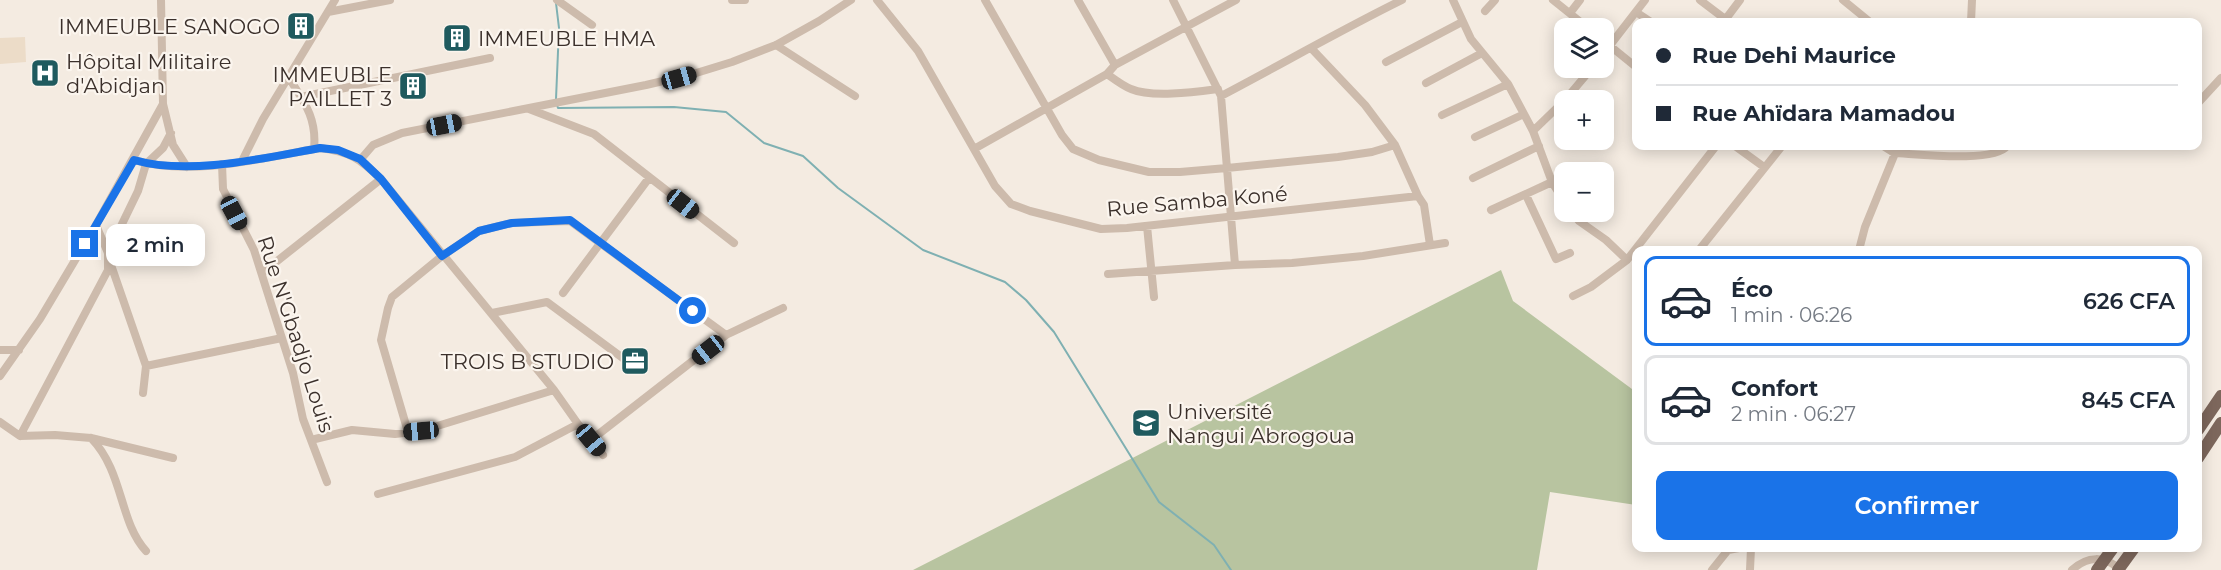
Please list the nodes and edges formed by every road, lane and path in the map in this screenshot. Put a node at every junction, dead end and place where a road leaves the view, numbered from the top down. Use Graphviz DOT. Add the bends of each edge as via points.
graph roads {
  1 [pos="161,0"];
  2 [pos="335,0"];
  3 [pos="390,0"];
  4 [pos="557,0"];
  5 [pos="732,0"];
  6 [pos="745,0"];
  7 [pos="851,0"];
  8 [pos="877,0"];
  9 [pos="985,0"];
  10 [pos="1078,0"];
  11 [pos="1173,0"];
  12 [pos="1236,0"];
  13 [pos="1402,0"];
  14 [pos="1453,0"];
  15 [pos="1495,0"];
  16 [pos="1553,0"];
  17 [pos="1580,0"];
  18 [pos="1645,0"];
  19 [pos="1700,0"];
  20 [pos="1740,0"];
  21 [pos="1843,0"];
  22 [pos="1972,0"];
  23 [pos="1485,11"];
  24 [pos="328,12"];
  25 [pos="1636,12"];
  26 [pos="1570,14"];
  27 [pos="1575,18"];
  28 [pos="1645,18"];
  29 [pos="1723,18"];
  30 [pos="1729,18"];
  31 [pos="1865,18"];
  32 [pos="1971,18"];
  33 [pos="1462,22"];
  34 [pos="592,25"];
  35 [pos="1187,27"];
  36 [pos="1614,36"];
  37 [pos="776,45"];
  38 [pos="1311,48"];
  39 [pos="1614,49"];
  40 [pos="1482,53"];
  41 [pos="490,58"];
  42 [pos="1386,62"];
  43 [pos="1632,64"];
  44 [pos="1115,65"];
  45 [pos="1107,74"];
  46 [pos="289,78"];
  47 [pos="1584,78"];
  48 [pos="2221,78"];
  49 [pos="1426,83"];
  50 [pos="1508,84"];
  51 [pos="1574,90"];
  52 [pos="1220,92"];
  53 [pos="855,96"];
  54 [pos="301,97"];
  55 [pos="2202,99"];
  56 [pos="164,104"];
  57 [pos="528,108"];
  58 [pos="1047,108"];
  59 [pos="1554,111"];
  60 [pos="1524,114"];
  61 [pos="1442,116"];
  62 [pos="1533,131"];
  63 [pos="171,134"];
  64 [pos="1475,137"];
  65 [pos="1395,145"];
  66 [pos="1539,146"];
  67 [pos="314,149"];
  68 [pos="974,149"];
  69 [pos="1713,150"];
  70 [pos="1741,150"];
  71 [pos="1779,150"];
  72 [pos="1896,150"];
  73 [pos="1909,150"];
  74 [pos="2002,150"];
  75 [pos="360,159"];
  76 [pos="134,160"];
  77 [pos="242,160"];
  78 [pos="146,164"];
  79 [pos="222,164"];
  80 [pos="187,166"];
  81 [pos="1764,167"];
  82 [pos="1227,168"];
  83 [pos="650,178"];
  84 [pos="1473,178"];
  85 [pos="381,179"];
  86 [pos="1552,182"];
  87 [pos="1554,185"];
  88 [pos="1526,195"];
  89 [pos="1418,196"];
  90 [pos="1491,210"];
  91 [pos="1231,218"];
  92 [pos="1580,222"];
  93 [pos="96,225"];
  94 [pos="1147,226"];
  95 [pos="600,241"];
  96 [pos="734,243"];
  97 [pos="1444,243"];
  98 [pos="1430,245"];
  99 [pos="1638,246"];
  100 [pos="1702,246"];
  101 [pos="1860,246"];
  102 [pos="1570,253"];
  103 [pos="1632,254"];
  104 [pos="108,256"];
  105 [pos="442,256"];
  106 [pos="1627,260"];
  107 [pos="1235,264"];
  108 [pos="1151,270"];
  109 [pos="262,273"];
  110 [pos="1108,274"];
  111 [pos="563,293"];
  112 [pos="1573,296"];
  113 [pos="1154,297"];
  114 [pos="783,308"];
  115 [pos="492,313"];
  116 [pos="726,335"];
  117 [pos="282,338"];
  118 [pos="0,350"];
  119 [pos="19,350"];
  120 [pos="146,366"];
  121 [pos="639,370"];
  122 [pos="0,376"];
  123 [pos="554,390"];
  124 [pos="143,393"];
  125 [pos="2221,396"];
  126 [pos="0,422"];
  127 [pos="2221,423"];
  128 [pos="578,424"];
  129 [pos="2202,424"];
  130 [pos="408,432"];
  131 [pos="20,436"];
  132 [pos="91,438"];
  133 [pos="311,440"];
  134 [pos="591,440"];
  135 [pos="2202,452"];
  136 [pos="603,455"];
  137 [pos="173,458"];
  138 [pos="327,482"];
  139 [pos="378,494"];
  140 [pos="146,551"];
  141 [pos="1726,552"];
  142 [pos="1751,552"];
  143 [pos="2110,552"];
  144 [pos="2131,552"];
  145 [pos="2101,565"];
  146 [pos="1712,570"];
  147 [pos="1750,570"];
  148 [pos="2072,570"];
  149 [pos="2119,570"];
  1 -- 56 [label="street"];
  2 -- 24 [label="street"];
  3 -- 24 [label="street"];
  4 -- 34 [label="street"];
  5 -- 6 [label="street"];
  7 -- 37 [label="street"];
  8 -- 68 [label="street, Rue Samba Koné" via="918,51"];
  9 -- 58 [label="street"];
  10 -- 44 [label="street"];
  11 -- 35 [label="street"];
  12 -- 35 [label="street"];
  13 -- 38 [label="street"];
  14 -- 33 [label="street"];
  15 -- 23 [label="street"];
  16 -- 26 [label="street"];
  17 -- 26 [label="street"];
  18 -- 25 [label="street"];
  19 -- 29 [label="street"];
  20 -- 30 [label="street"];
  21 -- 31 [label="street"];
  22 -- 32 [label="street"];
  24 -- 46 [label="street"];
  25 -- 28 [label="street"];
  25 -- 36 [label="street"];
  26 -- 27 [label="street"];
  33 -- 40 [label="street"];
  33 -- 42 [label="street"];
  35 -- 44 [label="street"];
  35 -- 52 [label="street"];
  37 -- 53 [label="street"];
  37 -- 57 [label="street" via="679,78"];
  38 -- 52 [label="street"];
  38 -- 65 [label="street" via="1365,105"];
  39 -- 43 [label="street"];
  40 -- 49 [label="street"];
  40 -- 50 [label="street"];
  41 -- 54 [label="street"];
  44 -- 45 [label="street"];
  45 -- 52 [label="street" via="1140,92"];
  45 -- 58 [label="street"];
  46 -- 54 [label="street"];
  46 -- 77 [label="street"];
  47 -- 51 [label="street"];
  48 -- 55 [label="street"];
  50 -- 60 [label="street"];
  50 -- 61 [label="street"];
  52 -- 82 [label="street"];
  54 -- 67 [label="street" via="312,118"];
  56 -- 63 [label="street"];
  56 -- 76 [label="street"];
  57 -- 75 [label="street" via="402,133 373,145"];
  57 -- 83 [label="street" via="594,134"];
  58 -- 68 [label="street"];
  58 -- 82 [label="street" via="1073,149 1099,160 1149,172"];
  59 -- 62 [label="street"];
  60 -- 62 [label="street"];
  60 -- 64 [label="street"];
  62 -- 66 [label="street"];
  63 -- 78 [label="street"];
  63 -- 80 [label="street" via="173,145"];
  65 -- 82 [label="street" via="1338,157"];
  65 -- 89 [label="street"];
  66 -- 84 [label="street"];
  66 -- 86 [label="street"];
  67 -- 75 [label="street" via="338,150"];
  67 -- 77 [label="street"];
  68 -- 94 [label="street, Rue Samba Koné" via="995,186 1011,204 1101,229"];
  69 -- 99 [label="street"];
  70 -- 81 [label="street"];
  71 -- 81 [label="street"];
  72 -- 101 [label="street"];
  73 -- 74 [label="street" via="1984,156"];
  75 -- 85 [label="street"];
  76 -- 78 [label="street"];
  76 -- 93 [label="street"];
  77 -- 79 [label="street"];
  78 -- 80 [label="street"];
  78 -- 104 [label="street"];
  79 -- 80 [label="street"];
  79 -- 109 [label="street, Rue N'Gbadjo Louis" via="223,189"];
  81 -- 100 [label="street"];
  82 -- 91 [label="street"];
  83 -- 95 [label="street"];
  83 -- 96 [label="street"];
  85 -- 105 [label="street"];
  85 -- 109 [label="street"];
  86 -- 87 [label="street"];
  86 -- 88 [label="street"];
  88 -- 90 [label="street"];
  88 -- 102 [label="street" via="1556,259"];
  89 -- 91 [label="street, Rue Samba Koné"];
  89 -- 98 [label="street" via="1424,205"];
  91 -- 94 [label="street, Rue Samba Koné"];
  91 -- 107 [label="street"];
  92 -- 106 [label="street"];
  93 -- 104 [label="street"];
  93 -- 119 [label="street"];
  94 -- 108 [label="street"];
  95 -- 105 [label="street" via="570,220 512,223 479,231"];
  95 -- 111 [label="street"];
  95 -- 116 [label="street"];
  97 -- 98 [label="street"];
  98 -- 107 [label="street" via="1328,259"];
  103 -- 106 [label="street"];
  104 -- 120 [label="street"];
  104 -- 131 [label="street" via="106,276"];
  105 -- 115 [label="street"];
  105 -- 130 [label="street" via="392,297 381,340"];
  106 -- 112 [label="street"];
  107 -- 108 [label="street"];
  108 -- 110 [label="street"];
  108 -- 113 [label="street"];
  109 -- 117 [label="street, Rue N'Gbadjo Louis"];
  114 -- 116 [label="street"];
  115 -- 121 [label="street" via="547,302"];
  115 -- 123 [label="street"];
  116 -- 134 [label="street"];
  117 -- 120 [label="street"];
  117 -- 133 [label="street, Rue N'Gbadjo Louis"];
  118 -- 119 [label="street"];
  119 -- 122 [label="street"];
  120 -- 124 [label="street"];
  123 -- 128 [label="street"];
  123 -- 130 [label="street"];
  125 -- 129 [label="main road"];
  126 -- 131 [label="street"];
  127 -- 135 [label="main road"];
  128 -- 134 [label="street"];
  128 -- 139 [label="street" via="516,457"];
  130 -- 133 [label="street" via="352,430"];
  131 -- 132 [label="street"];
  132 -- 137 [label="street"];
  132 -- 140 [label="street" via="102,449 136,540"];
  133 -- 138 [label="street, Rue N'Gbadjo Louis"];
  134 -- 136 [label="street"];
  141 -- 146 [label="street"];
  142 -- 147 [label="street"];
  143 -- 145 [label="main road"];
  144 -- 149 [label="main road"];
  145 -- 148 [label="street" via="2091,559"];
  145 -- 149 [label="street"];
}
